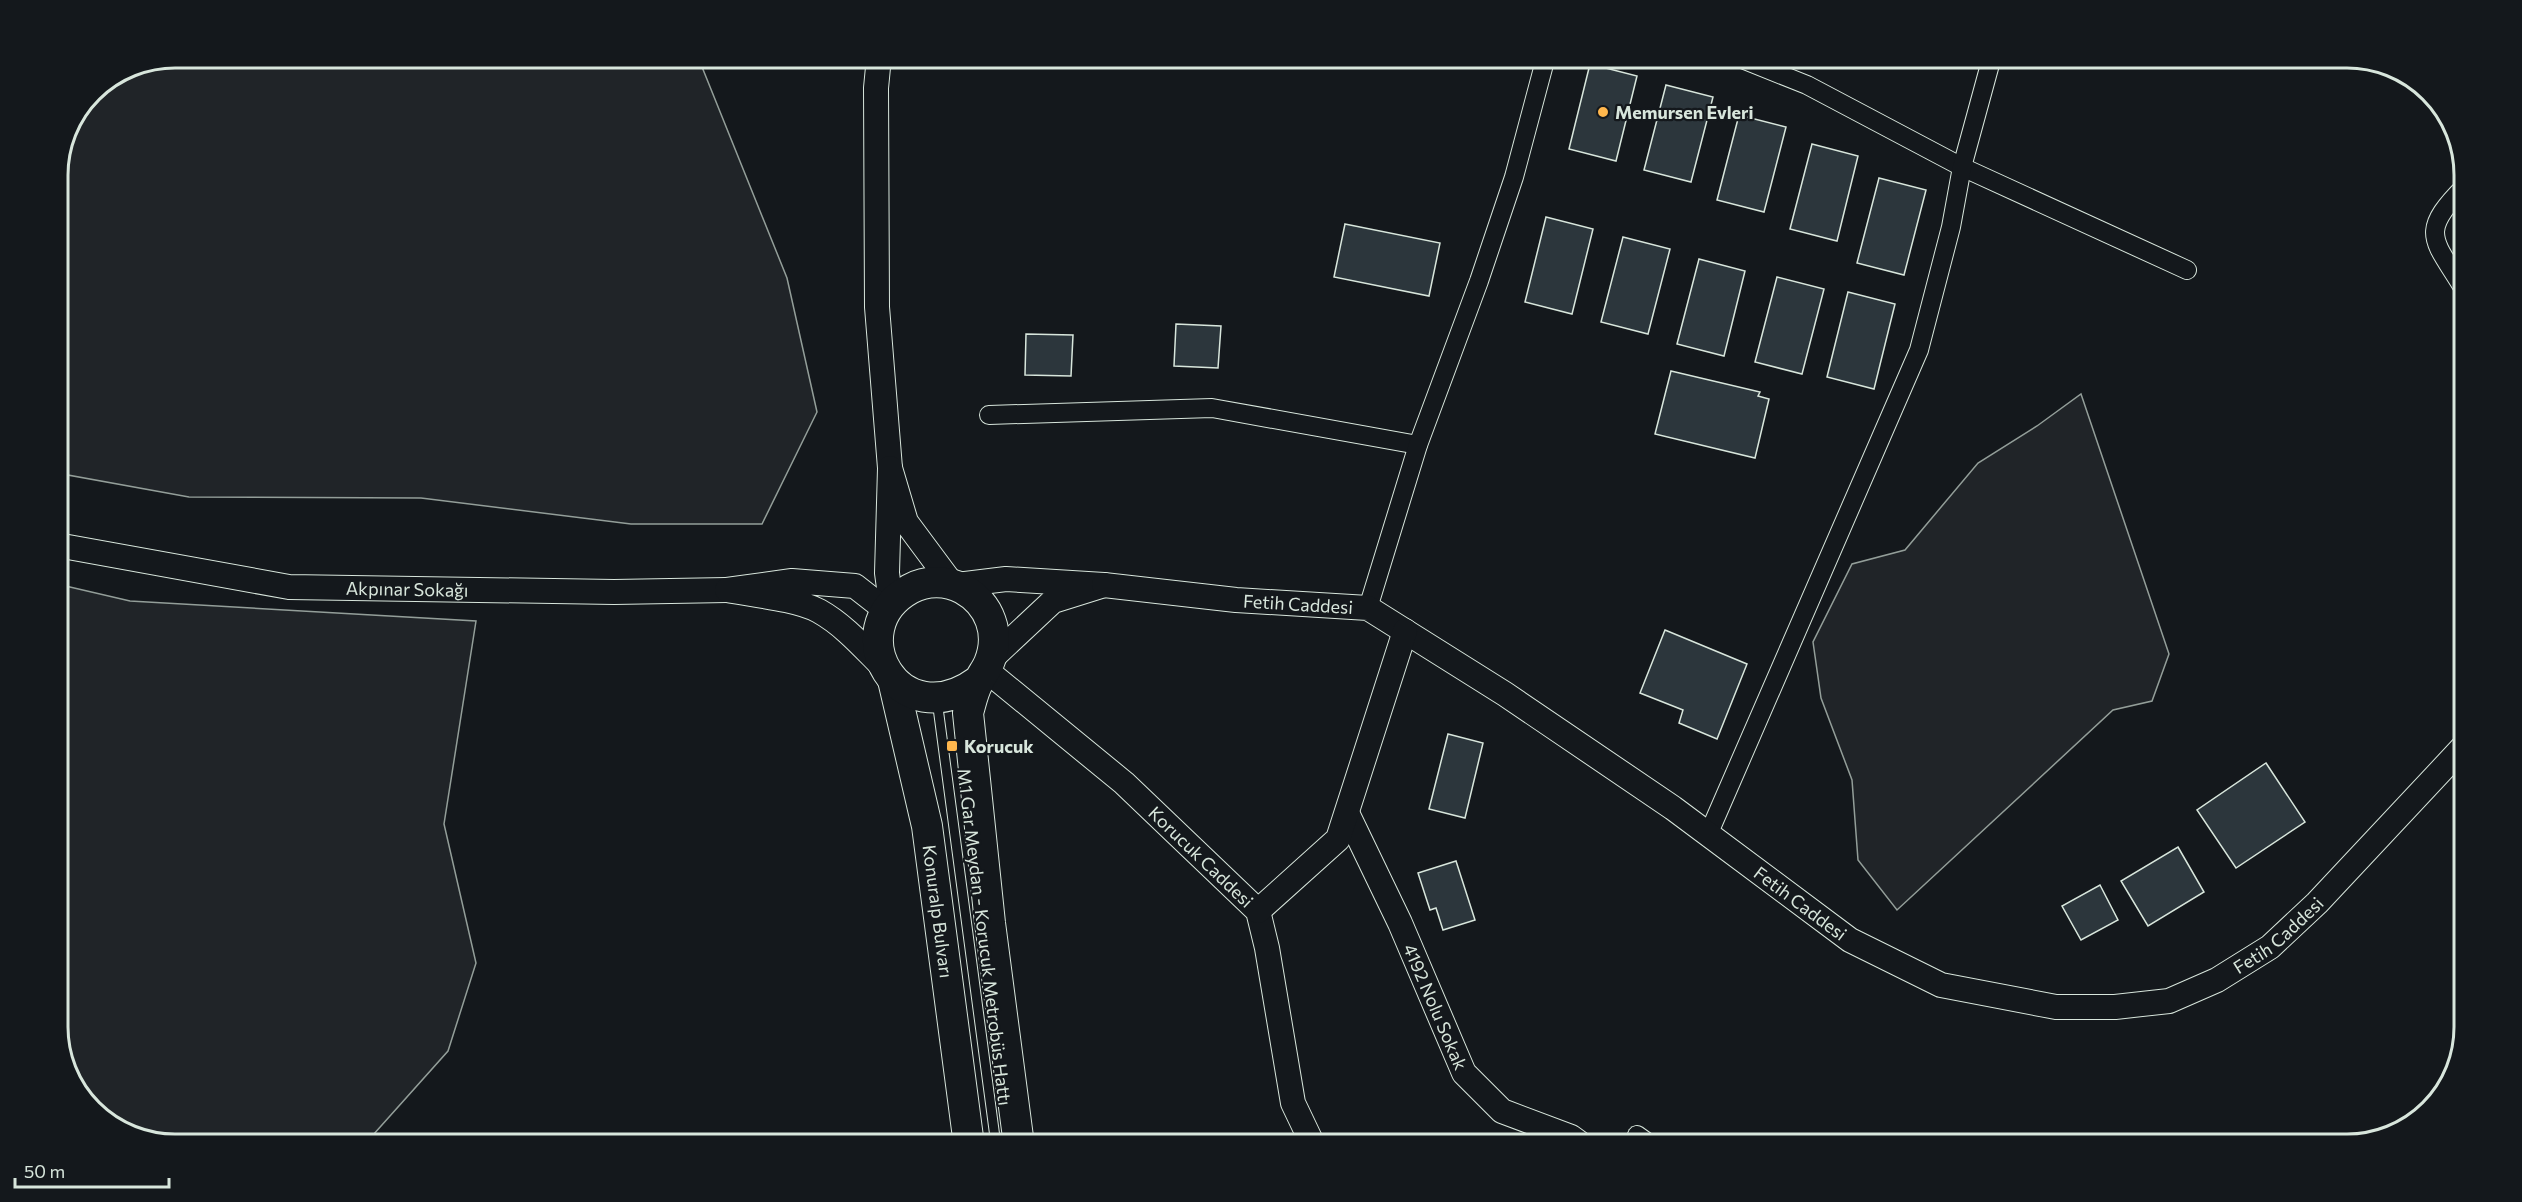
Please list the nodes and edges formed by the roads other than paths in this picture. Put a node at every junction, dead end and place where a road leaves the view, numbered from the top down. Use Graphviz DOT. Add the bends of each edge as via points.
graph roads {
  1 [pos="878,68"];
  2 [pos="1543,68"];
  3 [pos="1764,68"];
  4 [pos="1989,68"];
  5 [pos="1962,166"];
  6 [pos="2454,197"];
  7 [pos="2187,270"];
  8 [pos="2454,272"];
  9 [pos="989,415"];
  10 [pos="1418,445"];
  11 [pos="890,468"];
  12 [pos="68,546"];
  13 [pos="954,585"];
  14 [pos="1104,585"];
  15 [pos="727,590"];
  16 [pos="889,607"];
  17 [pos="1368,608"];
  18 [pos="1405,631"];
  19 [pos="985,670"];
  20 [pos="888,674"];
  21 [pos="937,698"];
  22 [pos="2454,757"];
  23 [pos="1347,813"];
  24 [pos="1708,835"];
  25 [pos="1258,911"];
  26 [pos="968,1134"];
  27 [pos="995,1134"];
  28 [pos="1018,1134"];
  29 [pos="1308,1134"];
  30 [pos="1563,1134"];
  1 -- 11 [label="street" via="877,307"];
  2 -- 10 [label="street" via="1514,177"];
  3 -- 5 [label="street" via="1807,85"];
  4 -- 5 [label="street"];
  5 -- 7 [label="street"];
  5 -- 24 [label="street" via="1951,227 1919,350"];
  6 -- 8 [label="street" via="2437,219 2434,232"];
  9 -- 10 [label="street" via="1212,408"];
  10 -- 17 [label="street"];
  11 -- 13 [label="street" via="906,522"];
  11 -- 16 [label="street"];
  12 -- 15 [label="street, Akpınar Sokağı" via="289,587"];
  13 -- 14 [label="street, Fetih Caddesi" via="1006,579"];
  13 -- 16 [label="main road" via="938,581 918,584"];
  13 -- 19 [label="main road" via="974,595 994,628 994,647"];
  14 -- 17 [label="street, Fetih Caddesi" via="1236,600"];
  14 -- 19 [label="street, Fetih Caddesi" via="1053,601"];
  15 -- 16 [label="street, Akpınar Sokağı" via="792,581 855,586"];
  15 -- 20 [label="street, Akpınar Sokağı" via="817,610 846,630"];
  16 -- 20 [label="main road" via="880,626 878,646"];
  17 -- 18 [label="street, Fetih Caddesi"];
  18 -- 23 [label="street"];
  18 -- 24 [label="street, Fetih Caddesi" via="1505,694"];
  19 -- 21 [label="main road" via="963,692"];
  19 -- 25 [label="street, Korucuk Caddesi" via="1124,783"];
  19 -- 28 [label="main road" via="968,713"];
  20 -- 21 [label="main road" via="908,692"];
  20 -- 26 [label="main road, Konuralp Bulvarı" via="927,826"];
  21 -- 27 [label="lane, M1 Gar Meydan - Korucuk Metrobüs Hattı"];
  22 -- 24 [label="street, Fetih Caddesi" via="2317,903 2270,947 2217,980 2169,1001 2115,1007 2056,1007 1941,985 1850,940"];
  23 -- 25 [label="street" via="1338,839"];
  23 -- 30 [label="street, 4192 Nolu Sokak" via="1400,922 1464,1073 1502,1111"];
  25 -- 29 [label="street, Korucuk Caddesi" via="1293,1103"];
}
